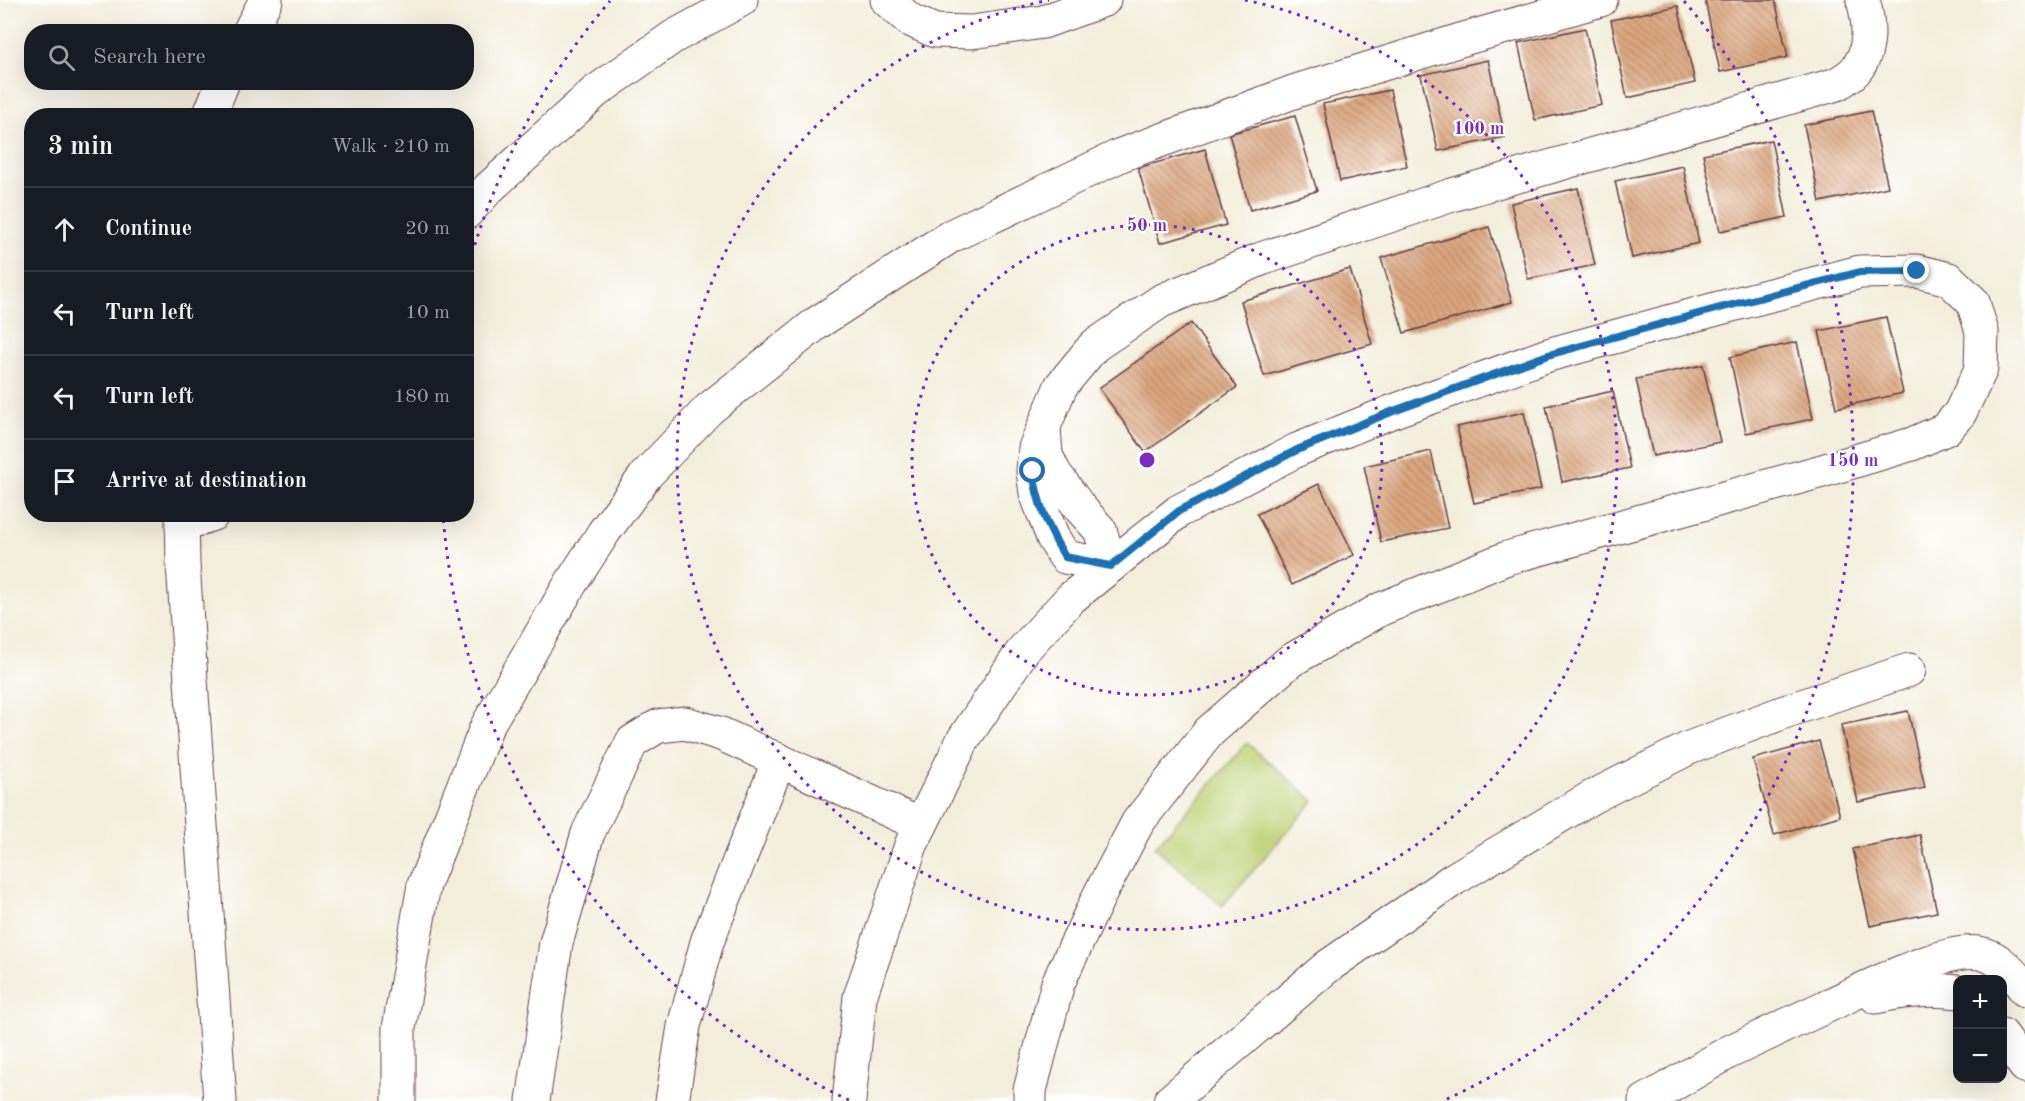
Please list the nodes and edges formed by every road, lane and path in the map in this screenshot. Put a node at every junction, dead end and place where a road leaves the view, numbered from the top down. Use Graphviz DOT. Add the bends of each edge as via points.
graph roads {
  1 [pos="266,0"];
  2 [pos="741,0"];
  3 [pos="887,0"];
  4 [pos="1104,0"];
  5 [pos="1601,0"];
  6 [pos="1863,0"];
  7 [pos="253,24"];
  8 [pos="220,90"];
  9 [pos="212,108"];
  10 [pos="474,204"];
  11 [pos="182,522"];
  12 [pos="1111,566"];
  13 [pos="1909,670"];
  14 [pos="779,760"];
  15 [pos="921,825"];
  16 [pos="2025,990"];
  17 [pos="1953,991"];
  18 [pos="1827,1006"];
  19 [pos="2007,1042"];
  20 [pos="2025,1066"];
  21 [pos="220,1101"];
  22 [pos="399,1101"];
  23 [pos="533,1101"];
  24 [pos="672,1101"];
  25 [pos="849,1101"];
  26 [pos="1030,1101"];
  27 [pos="1170,1101"];
  28 [pos="1645,1101"];
  1 -- 7 [label="street"];
  2 -- 10 [label="street" via="673,37 595,92"];
  3 -- 4 [label="street" via="910,20 935,31 972,32 1043,22"];
  5 -- 22 [label="street" via="1296,92 1121,155 951,236 817,322 709,410 646,476 604,531 487,726 424,885 399,1028"];
  6 -- 12 [label="street" via="1868,35 1865,56 1853,73 1837,84 1452,195 1261,259 1161,301 1094,346 1061,386 1035,448 1033,471 1036,493 1053,538 1065,557"];
  8 -- 9 [label="street"];
  11 -- 21 [label="street"];
  12 -- 15 [label="street" via="1071,598 1024,649 963,740"];
  12 -- 26 [label="street" via="1179,511 1297,450 1548,355 1716,309 1860,272 1917,271 1949,279 1973,302 1982,332 1981,369 1960,413 1946,429 1912,444 1822,471 1507,558 1381,609 1290,661 1209,732 1138,822 1058,983"];
  13 -- 27 [label="street" via="1689,748 1592,797 1454,879 1326,968"];
  14 -- 15 [label="street"];
  14 -- 23 [label="street" via="685,723 658,726 632,742 588,833 556,943"];
  14 -- 24 [label="street" via="707,942 684,1026"];
  15 -- 25 [label="street" via="860,997"];
  16 -- 18 [label="street" via="1996,960 1980,953 1962,953 1894,975"];
  17 -- 18 [label="street" via="1903,992"];
  18 -- 28 [label="street" via="1729,1052"];
  19 -- 20 [label="street"];
}
